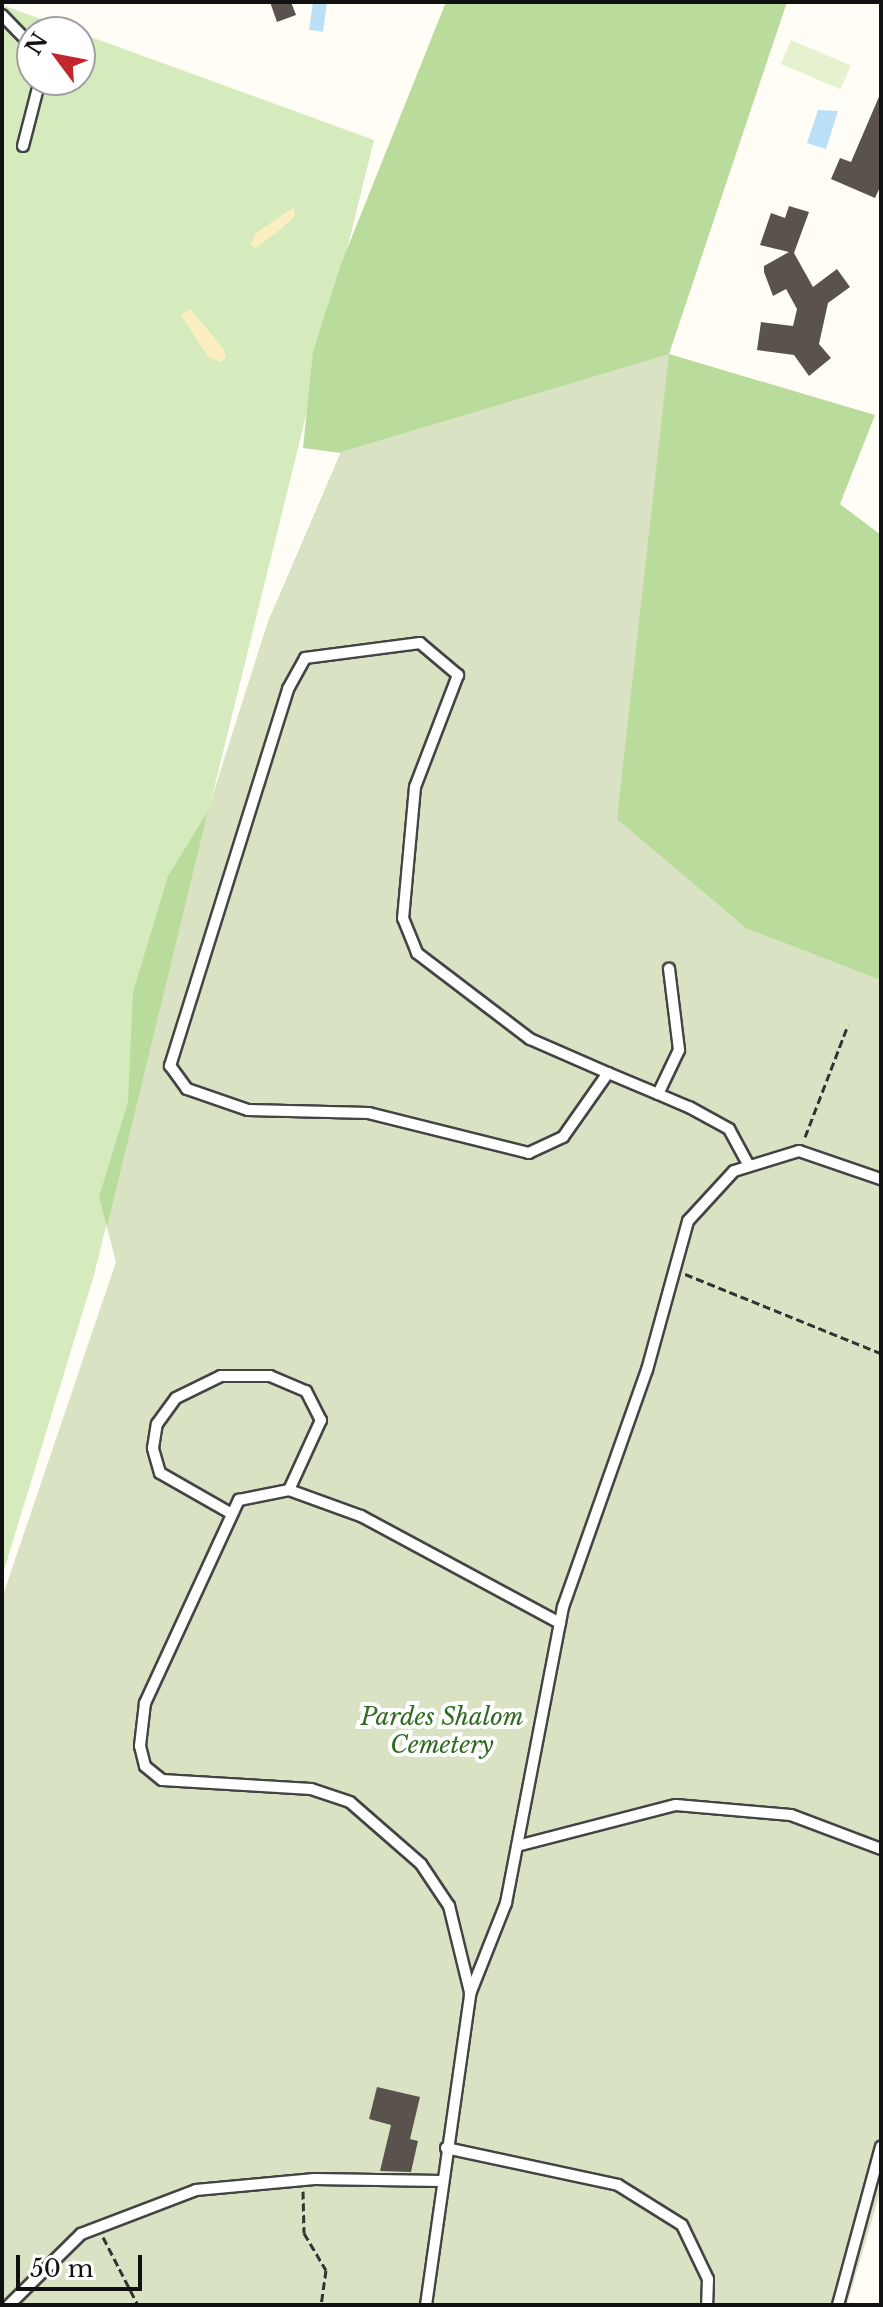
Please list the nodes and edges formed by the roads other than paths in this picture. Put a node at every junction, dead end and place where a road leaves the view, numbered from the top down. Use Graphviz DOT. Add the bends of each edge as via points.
graph roads {
  1 [pos="2,15"];
  2 [pos="16,29"];
  3 [pos="36,96"];
  4 [pos="23,146"];
  5 [pos="669,969"];
  6 [pos="608,1073"];
  7 [pos="658,1094"];
  8 [pos="749,1166"];
  9 [pos="881,1179"];
  10 [pos="289,1490"];
  11 [pos="232,1514"];
  12 [pos="560,1623"];
  13 [pos="517,1846"];
  14 [pos="881,1849"];
  15 [pos="470,1994"];
  16 [pos="881,2147"];
  17 [pos="446,2148"];
  18 [pos="441,2181"];
  19 [pos="9,2305"];
  20 [pos="426,2305"];
  21 [pos="707,2305"];
  22 [pos="838,2305"];
  1 -- 2 [label="lane"];
  3 -- 4 [label="lane"];
  5 -- 7 [label="lane" via="679,1050"];
  6 -- 6 [label="lane" via="530,1039 417,953 403,918 415,787 458,675 420,643 305,658 288,689 170,1066 187,1089 248,1110 369,1113 529,1153 563,1137"];
  6 -- 7 [label="lane"];
  7 -- 8 [label="lane" via="729,1129"];
  8 -- 9 [label="lane" via="799,1151"];
  8 -- 12 [label="lane" via="734,1171 688,1221 647,1370"];
  10 -- 11 [label="lane" via="239,1500"];
  10 -- 11 [label="lane" via="321,1420 306,1391 270,1376 221,1376 176,1398 157,1424 153,1448 160,1473"];
  10 -- 12 [label="lane" via="361,1516"];
  11 -- 15 [label="lane" via="145,1703 140,1746 145,1766 162,1780 311,1789 350,1802 421,1864 449,1906"];
  12 -- 13 [label="lane"];
  13 -- 14 [label="lane" via="676,1805 791,1815"];
  13 -- 15 [label="lane" via="506,1903"];
  15 -- 17 [label="lane"];
  16 -- 22 [label="lane"];
  17 -- 18 [label="lane"];
  17 -- 21 [label="lane" via="618,2185 682,2225 708,2279"];
  18 -- 19 [label="lane" via="303,2180 196,2190 81,2234"];
  18 -- 20 [label="lane"];
}
